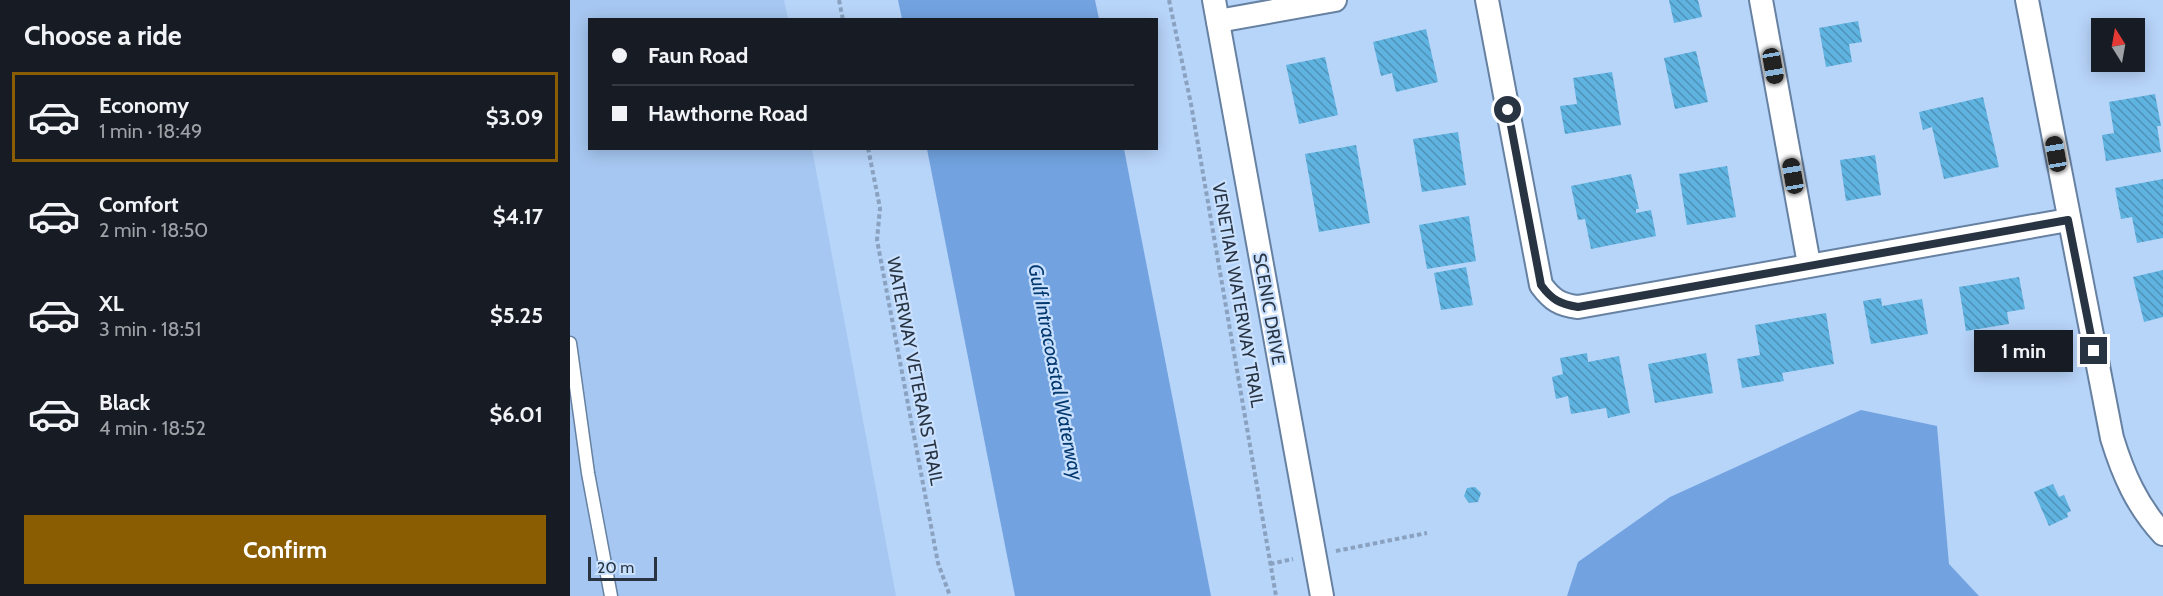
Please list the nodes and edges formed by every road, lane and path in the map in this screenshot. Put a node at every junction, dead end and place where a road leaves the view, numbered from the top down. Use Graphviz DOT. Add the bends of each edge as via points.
graph roads {
  1 [pos="839,0"];
  2 [pos="1170,0"];
  3 [pos="1335,0"];
  4 [pos="1487,0"];
  5 [pos="1761,0"];
  6 [pos="2027,0"];
  7 [pos="1216,10"];
  8 [pos="843,18"];
  9 [pos="868,150"];
  10 [pos="2068,220"];
  11 [pos="1809,264"];
  12 [pos="570,343"];
  13 [pos="1427,533"];
  14 [pos="2163,534"];
  15 [pos="1314,555"];
  16 [pos="1270,564"];
  17 [pos="611,596"];
  18 [pos="950,596"];
  19 [pos="1276,596"];
  20 [pos="1322,596"];
  1 -- 8 [label="path"];
  2 -- 16 [label="path, VENETIAN WATERWAY TRAIL"];
  3 -- 7 [label="street"];
  4 -- 11 [label="street" via="1541,285 1551,298 1561,305 1578,307"];
  5 -- 11 [label="street"];
  6 -- 10 [label="street"];
  7 -- 15 [label="street, SCENIC DRIVE"];
  9 -- 18 [label="path, WATERWAY VETERANS TRAIL" via="880,208 879,252 938,563"];
  10 -- 11 [label="street"];
  10 -- 14 [label="street" via="2120,464 2131,490"];
  12 -- 17 [label="lane"];
  13 -- 15 [label="path"];
  15 -- 16 [label="path"];
  15 -- 20 [label="street, SCENIC DRIVE"];
  16 -- 19 [label="path, VENETIAN WATERWAY TRAIL"];
}
